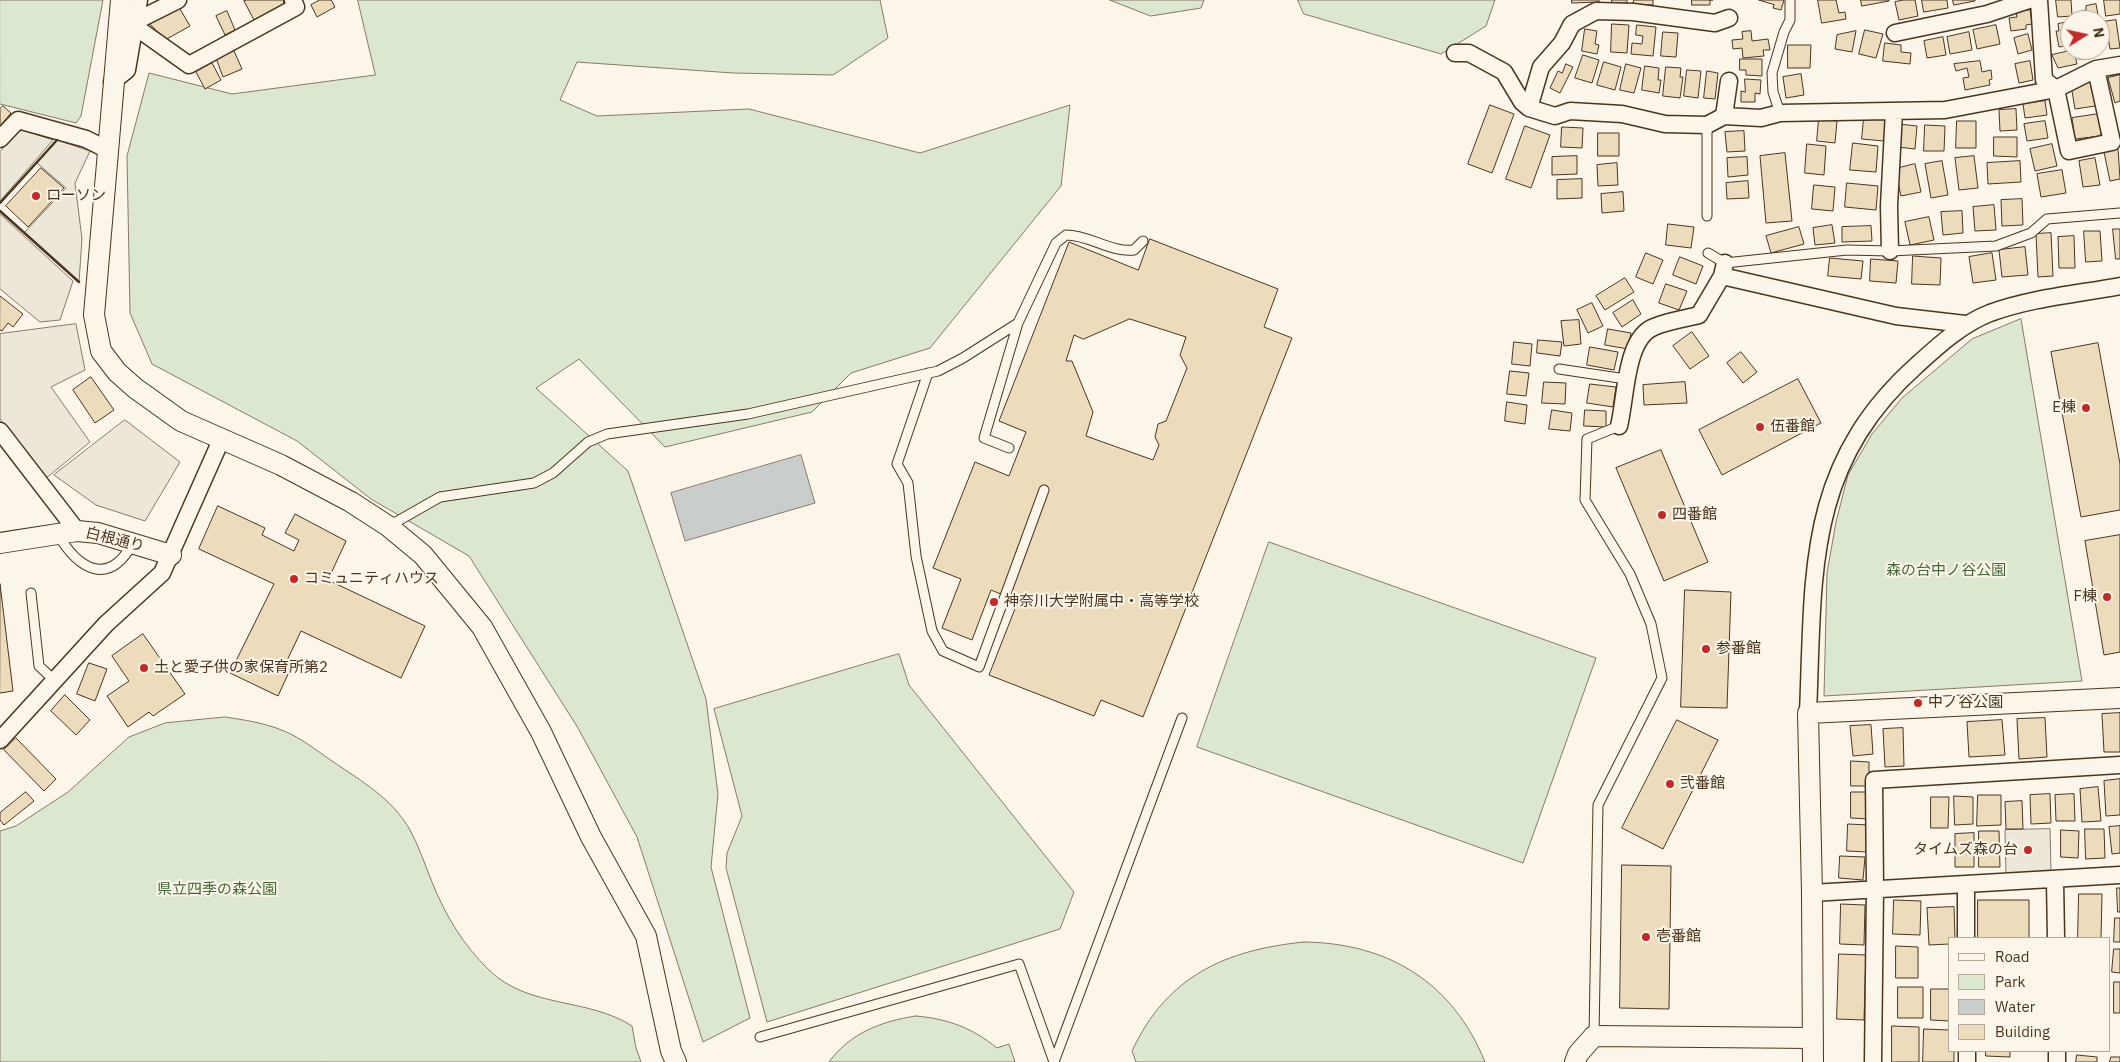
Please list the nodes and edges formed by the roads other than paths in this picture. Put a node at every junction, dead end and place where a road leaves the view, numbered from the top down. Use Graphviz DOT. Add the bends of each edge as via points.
graph roads {
  1 [pos="121,0"];
  2 [pos="139,0"];
  3 [pos="178,0"];
  4 [pos="293,0"];
  5 [pos="1790,0"];
  6 [pos="2029,0"];
  7 [pos="2039,0"];
  8 [pos="1729,18"];
  9 [pos="134,24"];
  10 [pos="1896,34"];
  11 [pos="1454,53"];
  12 [pos="2120,65"];
  13 [pos="2096,69"];
  14 [pos="1729,81"];
  15 [pos="112,82"];
  16 [pos="2056,89"];
  17 [pos="1528,108"];
  18 [pos="1894,111"];
  19 [pos="1780,113"];
  20 [pos="1724,116"];
  21 [pos="1707,125"];
  22 [pos="0,139"];
  23 [pos="108,150"];
  24 [pos="2120,213"];
  25 [pos="1706,216"];
  26 [pos="1143,241"];
  27 [pos="1890,251"];
  28 [pos="1708,253"];
  29 [pos="1724,269"];
  30 [pos="2120,286"];
  31 [pos="1018,323"];
  32 [pos="1965,324"];
  33 [pos="1559,368"];
  34 [pos="928,373"];
  35 [pos="1626,379"];
  36 [pos="1619,426"];
  37 [pos="0,431"];
  38 [pos="221,440"];
  39 [pos="1009,448"];
  40 [pos="1044,490"];
  41 [pos="388,526"];
  42 [pos="77,531"];
  43 [pos="57,533"];
  44 [pos="0,543"];
  45 [pos="134,543"];
  46 [pos="171,555"];
  47 [pos="31,593"];
  48 [pos="54,680"];
  49 [pos="2120,698"];
  50 [pos="1808,713"];
  51 [pos="1182,718"];
  52 [pos="0,740"];
  53 [pos="2120,765"];
  54 [pos="2120,875"];
  55 [pos="2055,880"];
  56 [pos="1966,884"];
  57 [pos="1876,890"];
  58 [pos="1812,893"];
  59 [pos="1966,937"];
  60 [pos="2056,937"];
  61 [pos="1594,1036"];
  62 [pos="760,1037"];
  63 [pos="1812,1038"];
  64 [pos="676,1062"];
  65 [pos="1054,1062"];
  66 [pos="1575,1062"];
  67 [pos="1813,1062"];
  68 [pos="1873,1062"];
  1 -- 15 [label="street"];
  2 -- 9 [label="street"];
  3 -- 9 [label="street"];
  4 -- 9 [label="street" via="296,7 188,64"];
  5 -- 19 [label="lane" via="1790,20 1772,73 1773,92"];
  6 -- 10 [label="street" via="1987,14"];
  7 -- 16 [label="street" via="2044,80"];
  8 -- 17 [label="street" via="1715,23 1633,12 1596,11 1572,24 1562,43 1541,67"];
  9 -- 15 [label="street" via="126,70"];
  11 -- 17 [label="street" via="1469,53 1504,72"];
  12 -- 13 [label="street"];
  13 -- 16 [label="street"];
  13 -- 16 [label="street" via="2112,142 2069,151"];
  14 -- 20 [label="street"];
  15 -- 23 [label="street"];
  16 -- 18 [label="street" via="1945,110"];
  17 -- 21 [label="street" via="1555,116 1570,111 1622,114 1665,124"];
  18 -- 19 [label="street"];
  18 -- 27 [label="street"];
  19 -- 20 [label="street" via="1761,118"];
  20 -- 21 [label="street"];
  21 -- 25 [label="lane"];
  22 -- 23 [label="street" via="18,120 86,140"];
  23 -- 38 [label="street" via="94,316 101,351 135,388 181,421"];
  24 -- 27 [label="lane" via="2047,219 2031,233 1996,246"];
  26 -- 31 [label="lane" via="1134,250 1123,252 1076,235 1066,235 1056,243"];
  27 -- 29 [label="lane" via="1847,250"];
  28 -- 29 [label="lane"];
  29 -- 32 [label="street" via="1896,316"];
  29 -- 35 [label="street" via="1699,316 1652,327 1637,340"];
  30 -- 32 [label="street" via="2015,305"];
  31 -- 34 [label="lane" via="963,358"];
  31 -- 39 [label="lane" via="984,438"];
  32 -- 50 [label="street" via="1890,392 1847,450 1833,484 1821,521 1814,568"];
  33 -- 35 [label="lane"];
  34 -- 40 [label="lane" via="897,464 908,483 916,556 932,630 943,651 979,667"];
  34 -- 41 [label="lane" via="748,414 607,434 588,442 553,473 534,483 440,497"];
  35 -- 36 [label="street"];
  36 -- 61 [label="lane" via="1587,439 1585,500 1630,574 1651,624 1662,678 1598,805"];
  37 -- 42 [label="street"];
  38 -- 41 [label="street" via="281,465 351,502"];
  38 -- 46 [label="street"];
  41 -- 64 [label="street" via="422,555 482,627 541,732 591,836 646,936"];
  42 -- 43 [label="street, 白根通り"];
  42 -- 45 [label="street, 白根通り"];
  43 -- 44 [label="street, 白根通り"];
  43 -- 45 [label="lane" via="73,558 92,569 115,566"];
  45 -- 46 [label="street, 白根通り"];
  46 -- 48 [label="street" via="162,573 106,624"];
  47 -- 48 [label="lane" via="39,666"];
  48 -- 52 [label="street"];
  49 -- 50 [label="street"];
  50 -- 58 [label="street"];
  51 -- 65 [label="lane"];
  53 -- 57 [label="street" via="1874,780"];
  54 -- 55 [label="street"];
  55 -- 56 [label="street"];
  55 -- 60 [label="street"];
  56 -- 57 [label="street"];
  56 -- 59 [label="street"];
  57 -- 58 [label="street"];
  57 -- 68 [label="street"];
  58 -- 63 [label="street"];
  61 -- 63 [label="street"];
  61 -- 66 [label="street"];
  62 -- 65 [label="lane" via="1019,964"];
  63 -- 67 [label="street"];
}
